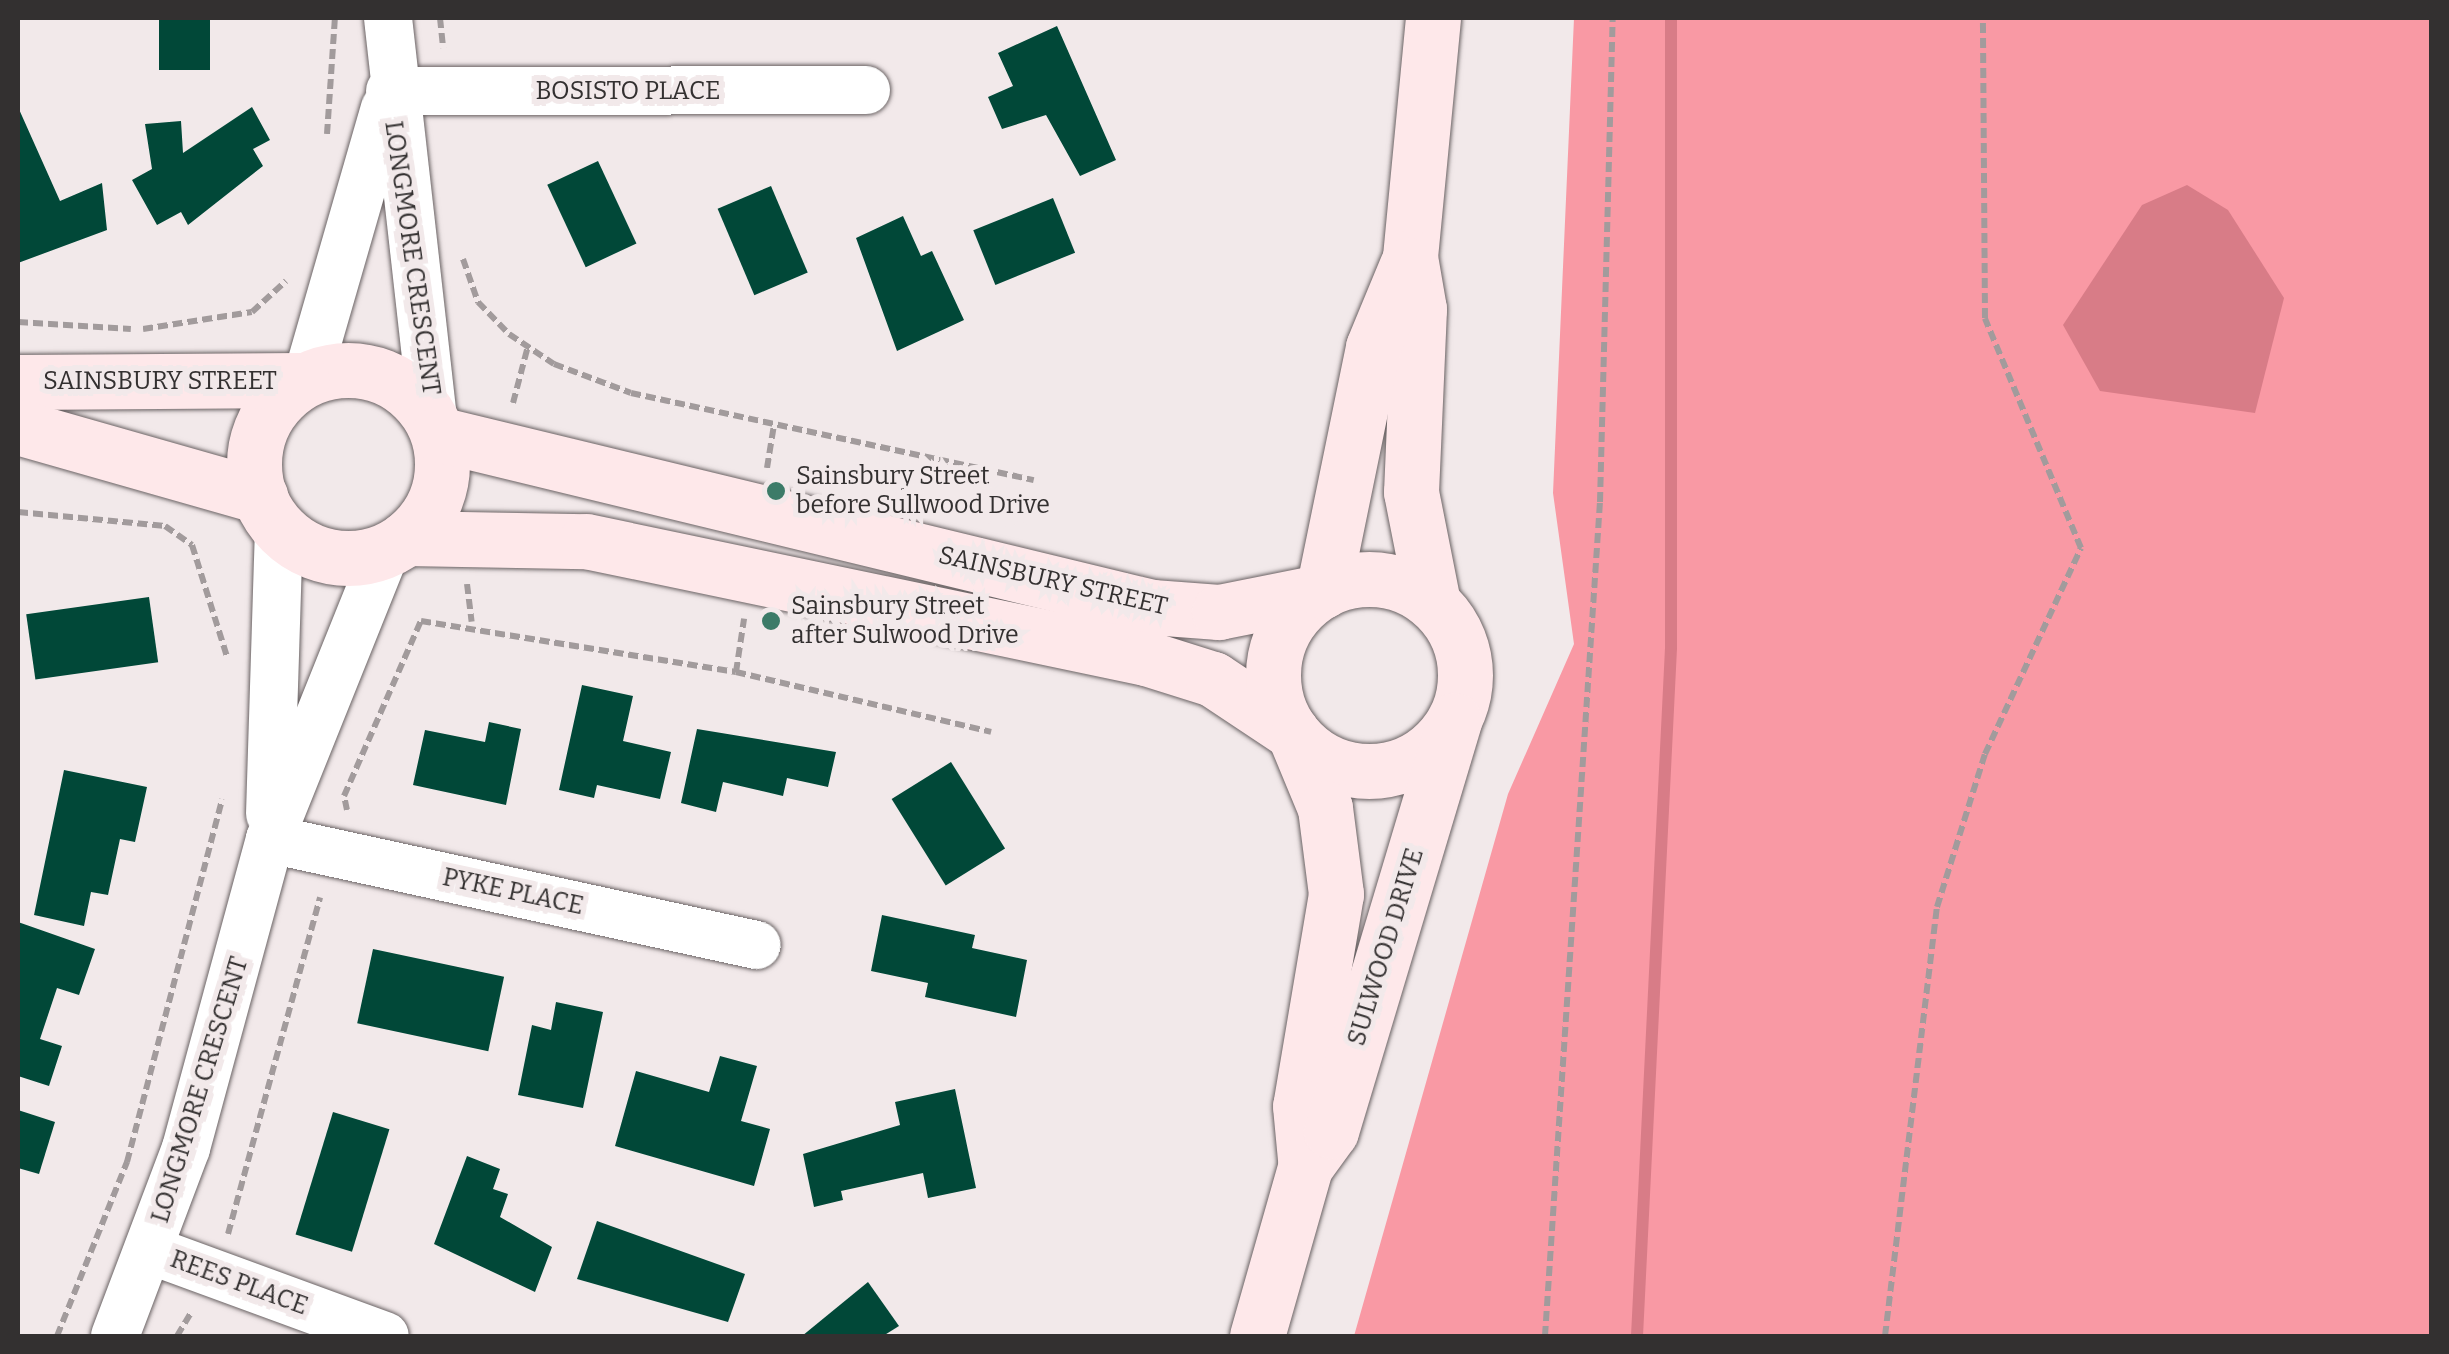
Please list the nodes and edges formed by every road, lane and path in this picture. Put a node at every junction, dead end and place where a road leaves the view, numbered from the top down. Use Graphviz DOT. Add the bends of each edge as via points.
graph roads {
  1 [pos="335,18"];
  2 [pos="388,18"];
  3 [pos="440,18"];
  4 [pos="1433,18"];
  5 [pos="1613,18"];
  6 [pos="1983,18"];
  7 [pos="442,39"];
  8 [pos="390,90"];
  9 [pos="866,90"];
  10 [pos="324,148"];
  11 [pos="460,242"];
  12 [pos="1410,258"];
  13 [pos="291,266"];
  14 [pos="18,322"];
  15 [pos="304,380"];
  16 [pos="18,382"];
  17 [pos="18,427"];
  18 [pos="436,430"];
  19 [pos="1034,480"];
  20 [pos="18,512"];
  21 [pos="269,512"];
  22 [pos="396,544"];
  23 [pos="466,579"];
  24 [pos="1321,592"];
  25 [pos="227,601"];
  26 [pos="217,602"];
  27 [pos="1433,604"];
  28 [pos="472,622"];
  29 [pos="228,664"];
  30 [pos="1454,720"];
  31 [pos="991,732"];
  32 [pos="1293,735"];
  33 [pos="223,787"];
  34 [pos="350,823"];
  35 [pos="270,839"];
  36 [pos="326,891"];
  37 [pos="756,945"];
  38 [pos="1305,1167"];
  39 [pos="232,1246"];
  40 [pos="150,1250"];
  41 [pos="57,1336"];
  42 [pos="115,1336"];
  43 [pos="384,1336"];
  44 [pos="1258,1336"];
  45 [pos="1545,1336"];
  46 [pos="1885,1336"];
  1 -- 10 [label="path"];
  2 -- 8 [label="street, LONGMORE CRESCENT"];
  3 -- 7 [label="path"];
  4 -- 12 [label="street"];
  5 -- 45 [label="path" via="1600,502"];
  6 -- 46 [label="path" via="1985,318 2081,548 1985,754 1937,908"];
  8 -- 9 [label="street, BOSISTO PLACE"];
  8 -- 15 [label="street, LONGMORE CRESCENT"];
  8 -- 18 [label="street, LONGMORE CRESCENT"];
  11 -- 19 [label="path" via="478,302 554,364 631,393"];
  12 -- 24 [label="street" via="1373,348"];
  12 -- 27 [label="street" via="1419,310 1411,492"];
  13 -- 14 [label="path" via="252,312 210,326"];
  15 -- 16 [label="street, SAINSBURY STREET"];
  15 -- 18 [label="street" via="366,370 417,400"];
  15 -- 21 [label="street" via="265,418 254,470"];
  17 -- 21 [label="street, SAINSBURY STREET"];
  18 -- 22 [label="street" via="438,492"];
  18 -- 24 [label="street, SAINSBURY STREET" via="1152,607 1218,612"];
  20 -- 26 [label="path" via="165,526 192,544"];
  21 -- 22 [label="street" via="329,556"];
  21 -- 35 [label="street, LONGMORE CRESCENT"];
  22 -- 32 [label="street" via="586,541 1146,658 1213,679"];
  22 -- 35 [label="street, LONGMORE CRESCENT"];
  23 -- 28 [label="path"];
  24 -- 27 [label="street" via="1380,580"];
  24 -- 32 [label="street" via="1278,644 1274,690"];
  25 -- 26 [label="path"];
  26 -- 29 [label="path"];
  27 -- 30 [label="street" via="1461,646"];
  28 -- 31 [label="path"];
  28 -- 34 [label="path" via="412,628 344,796"];
  30 -- 32 [label="street" via="1423,755 1379,770 1334,764"];
  30 -- 38 [label="street, SULWOOD DRIVE" via="1331,1131"];
  32 -- 38 [label="street, SULWOOD DRIVE" via="1325,808 1336,894 1300,1106"];
  33 -- 41 [label="path" via="128,1162"];
  35 -- 37 [label="street, PYKE PLACE"];
  35 -- 40 [label="street, LONGMORE CRESCENT"];
  36 -- 39 [label="path" via="312,904 226,1226"];
  38 -- 44 [label="street, SULWOOD DRIVE"];
  40 -- 42 [label="street, LONGMORE CRESCENT"];
  40 -- 43 [label="street, REES PLACE"];
}
